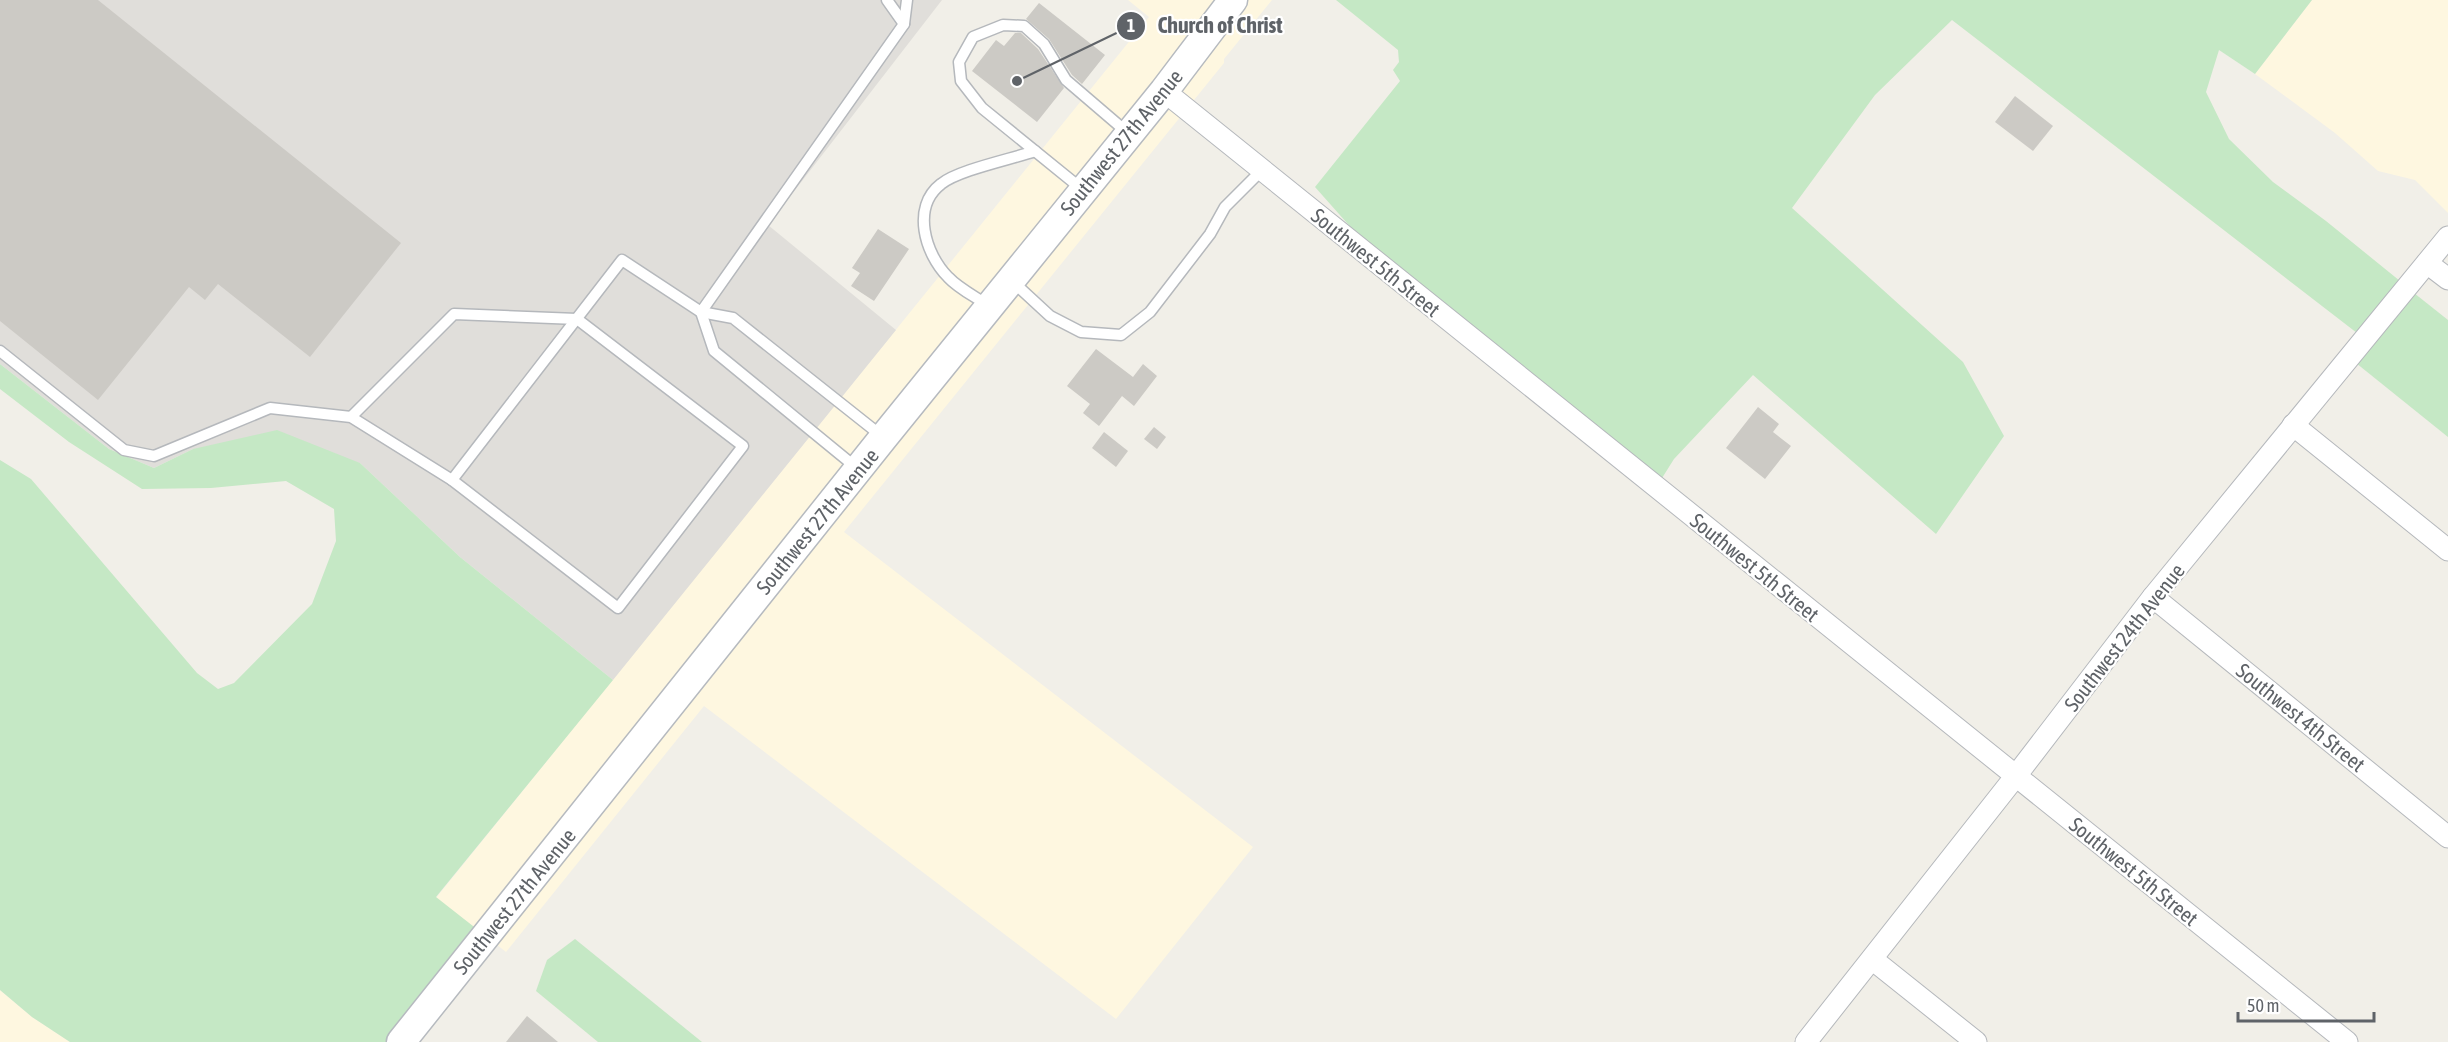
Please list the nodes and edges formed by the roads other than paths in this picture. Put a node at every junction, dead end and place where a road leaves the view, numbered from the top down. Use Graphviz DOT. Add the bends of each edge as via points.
graph roads {
  1 [pos="887,0"];
  2 [pos="907,0"];
  3 [pos="1233,0"];
  4 [pos="904,24"];
  5 [pos="1164,91"];
  6 [pos="1129,134"];
  7 [pos="1035,151"];
  8 [pos="1262,170"];
  9 [pos="1084,190"];
  10 [pos="2448,237"];
  11 [pos="2427,262"];
  12 [pos="2448,279"];
  13 [pos="1011,280"];
  14 [pos="989,306"];
  15 [pos="701,312"];
  16 [pos="577,319"];
  17 [pos="0,351"];
  18 [pos="351,417"];
  19 [pos="2293,425"];
  20 [pos="883,438"];
  21 [pos="858,469"];
  22 [pos="452,480"];
  23 [pos="2448,550"];
  24 [pos="2153,597"];
  25 [pos="2015,777"];
  26 [pos="2448,837"];
  27 [pos="1872,959"];
  28 [pos="401,1042"];
  29 [pos="1806,1042"];
  30 [pos="1976,1042"];
  31 [pos="2347,1042"];
  1 -- 4 [label="lane"];
  2 -- 4 [label="lane"];
  3 -- 5 [label="main road, Southwest 27th Avenue"];
  4 -- 15 [label="lane"];
  5 -- 6 [label="main road, Southwest 27th Avenue"];
  5 -- 8 [label="street, Southwest 5th Street"];
  6 -- 7 [label="lane" via="1066,80 1044,44 1024,26 1003,25 973,37 959,62 961,81 982,108"];
  6 -- 9 [label="main road, Southwest 27th Avenue"];
  7 -- 9 [label="lane"];
  7 -- 14 [label="lane" via="963,173 941,184 926,199 924,223 933,260 949,279"];
  8 -- 13 [label="lane" via="1225,207 1210,234 1150,312 1121,336 1081,332 1050,316"];
  8 -- 25 [label="street, Southwest 5th Street"];
  9 -- 13 [label="main road, Southwest 27th Avenue"];
  10 -- 11 [label="street, Southwest 24th Avenue"];
  11 -- 12 [label="street"];
  11 -- 19 [label="street, Southwest 24th Avenue"];
  13 -- 14 [label="main road, Southwest 27th Avenue"];
  14 -- 20 [label="main road, Southwest 27th Avenue"];
  15 -- 16 [label="lane" via="622,261"];
  15 -- 20 [label="lane" via="733,318"];
  15 -- 21 [label="lane" via="714,351"];
  16 -- 18 [label="lane" via="454,314"];
  16 -- 22 [label="lane"];
  16 -- 22 [label="lane" via="743,446 632,590 618,608"];
  17 -- 18 [label="lane" via="124,450 154,456 270,408"];
  18 -- 22 [label="lane"];
  19 -- 23 [label="street"];
  19 -- 24 [label="street, Southwest 24th Avenue"];
  20 -- 21 [label="main road, Southwest 27th Avenue"];
  21 -- 28 [label="main road, Southwest 27th Avenue"];
  24 -- 25 [label="street, Southwest 24th Avenue"];
  24 -- 26 [label="street, Southwest 4th Street"];
  25 -- 27 [label="street, Southwest 24th Avenue"];
  25 -- 31 [label="street, Southwest 5th Street"];
  27 -- 29 [label="street, Southwest 24th Avenue"];
  27 -- 30 [label="street"];
}
